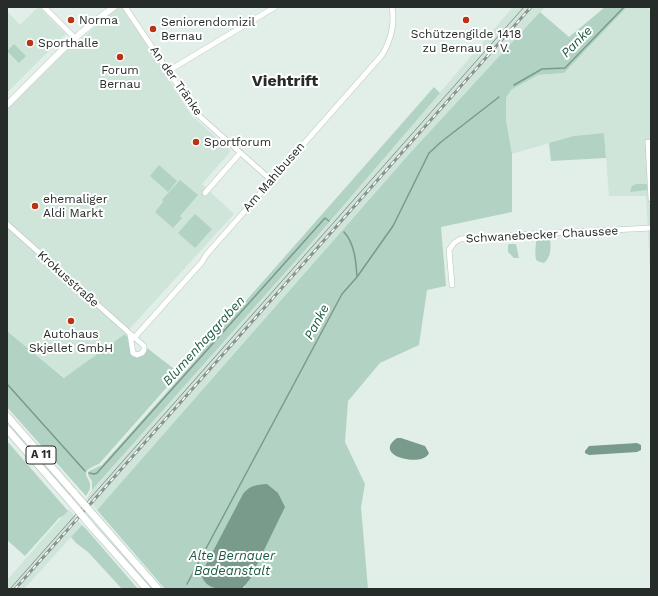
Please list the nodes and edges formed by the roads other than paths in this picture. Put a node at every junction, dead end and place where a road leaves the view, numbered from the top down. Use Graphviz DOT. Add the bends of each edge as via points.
graph roads {
  1 [pos="44,7"];
  2 [pos="114,7"];
  3 [pos="125,7"];
  4 [pos="275,7"];
  5 [pos="392,7"];
  6 [pos="75,38"];
  7 [pos="168,71"];
  8 [pos="7,105"];
  9 [pos="648,142"];
  10 [pos="240,153"];
  11 [pos="271,180"];
  12 [pos="651,182"];
  13 [pos="205,193"];
  14 [pos="651,199"];
  15 [pos="7,224"];
  16 [pos="651,228"];
  17 [pos="452,285"];
  18 [pos="132,336"];
  19 [pos="7,416"];
  20 [pos="7,429"];
  21 [pos="147,589"];
  22 [pos="158,589"];
  1 -- 6 [label="street"];
  2 -- 6 [label="main road"];
  3 -- 7 [label="street, An der Tränke"];
  4 -- 7 [label="street"];
  5 -- 11 [label="street, Am Mahlbusen" via="392,28 389,42 382,55"];
  6 -- 8 [label="main road"];
  7 -- 10 [label="street, An der Tränke" via="197,114"];
  9 -- 12 [label="street"];
  10 -- 11 [label="street, An der Tränke"];
  10 -- 13 [label="street"];
  11 -- 18 [label="street, Am Mahlbusen" via="176,292"];
  12 -- 14 [label="street"];
  15 -- 18 [label="street, Krokusstraße"];
  16 -- 17 [label="street, Schwanebecker Chaussee" via="460,239 449,250"];
  19 -- 22 [label="highway, A 11, bridge"];
  20 -- 21 [label="highway, A 11, bridge"];
}
